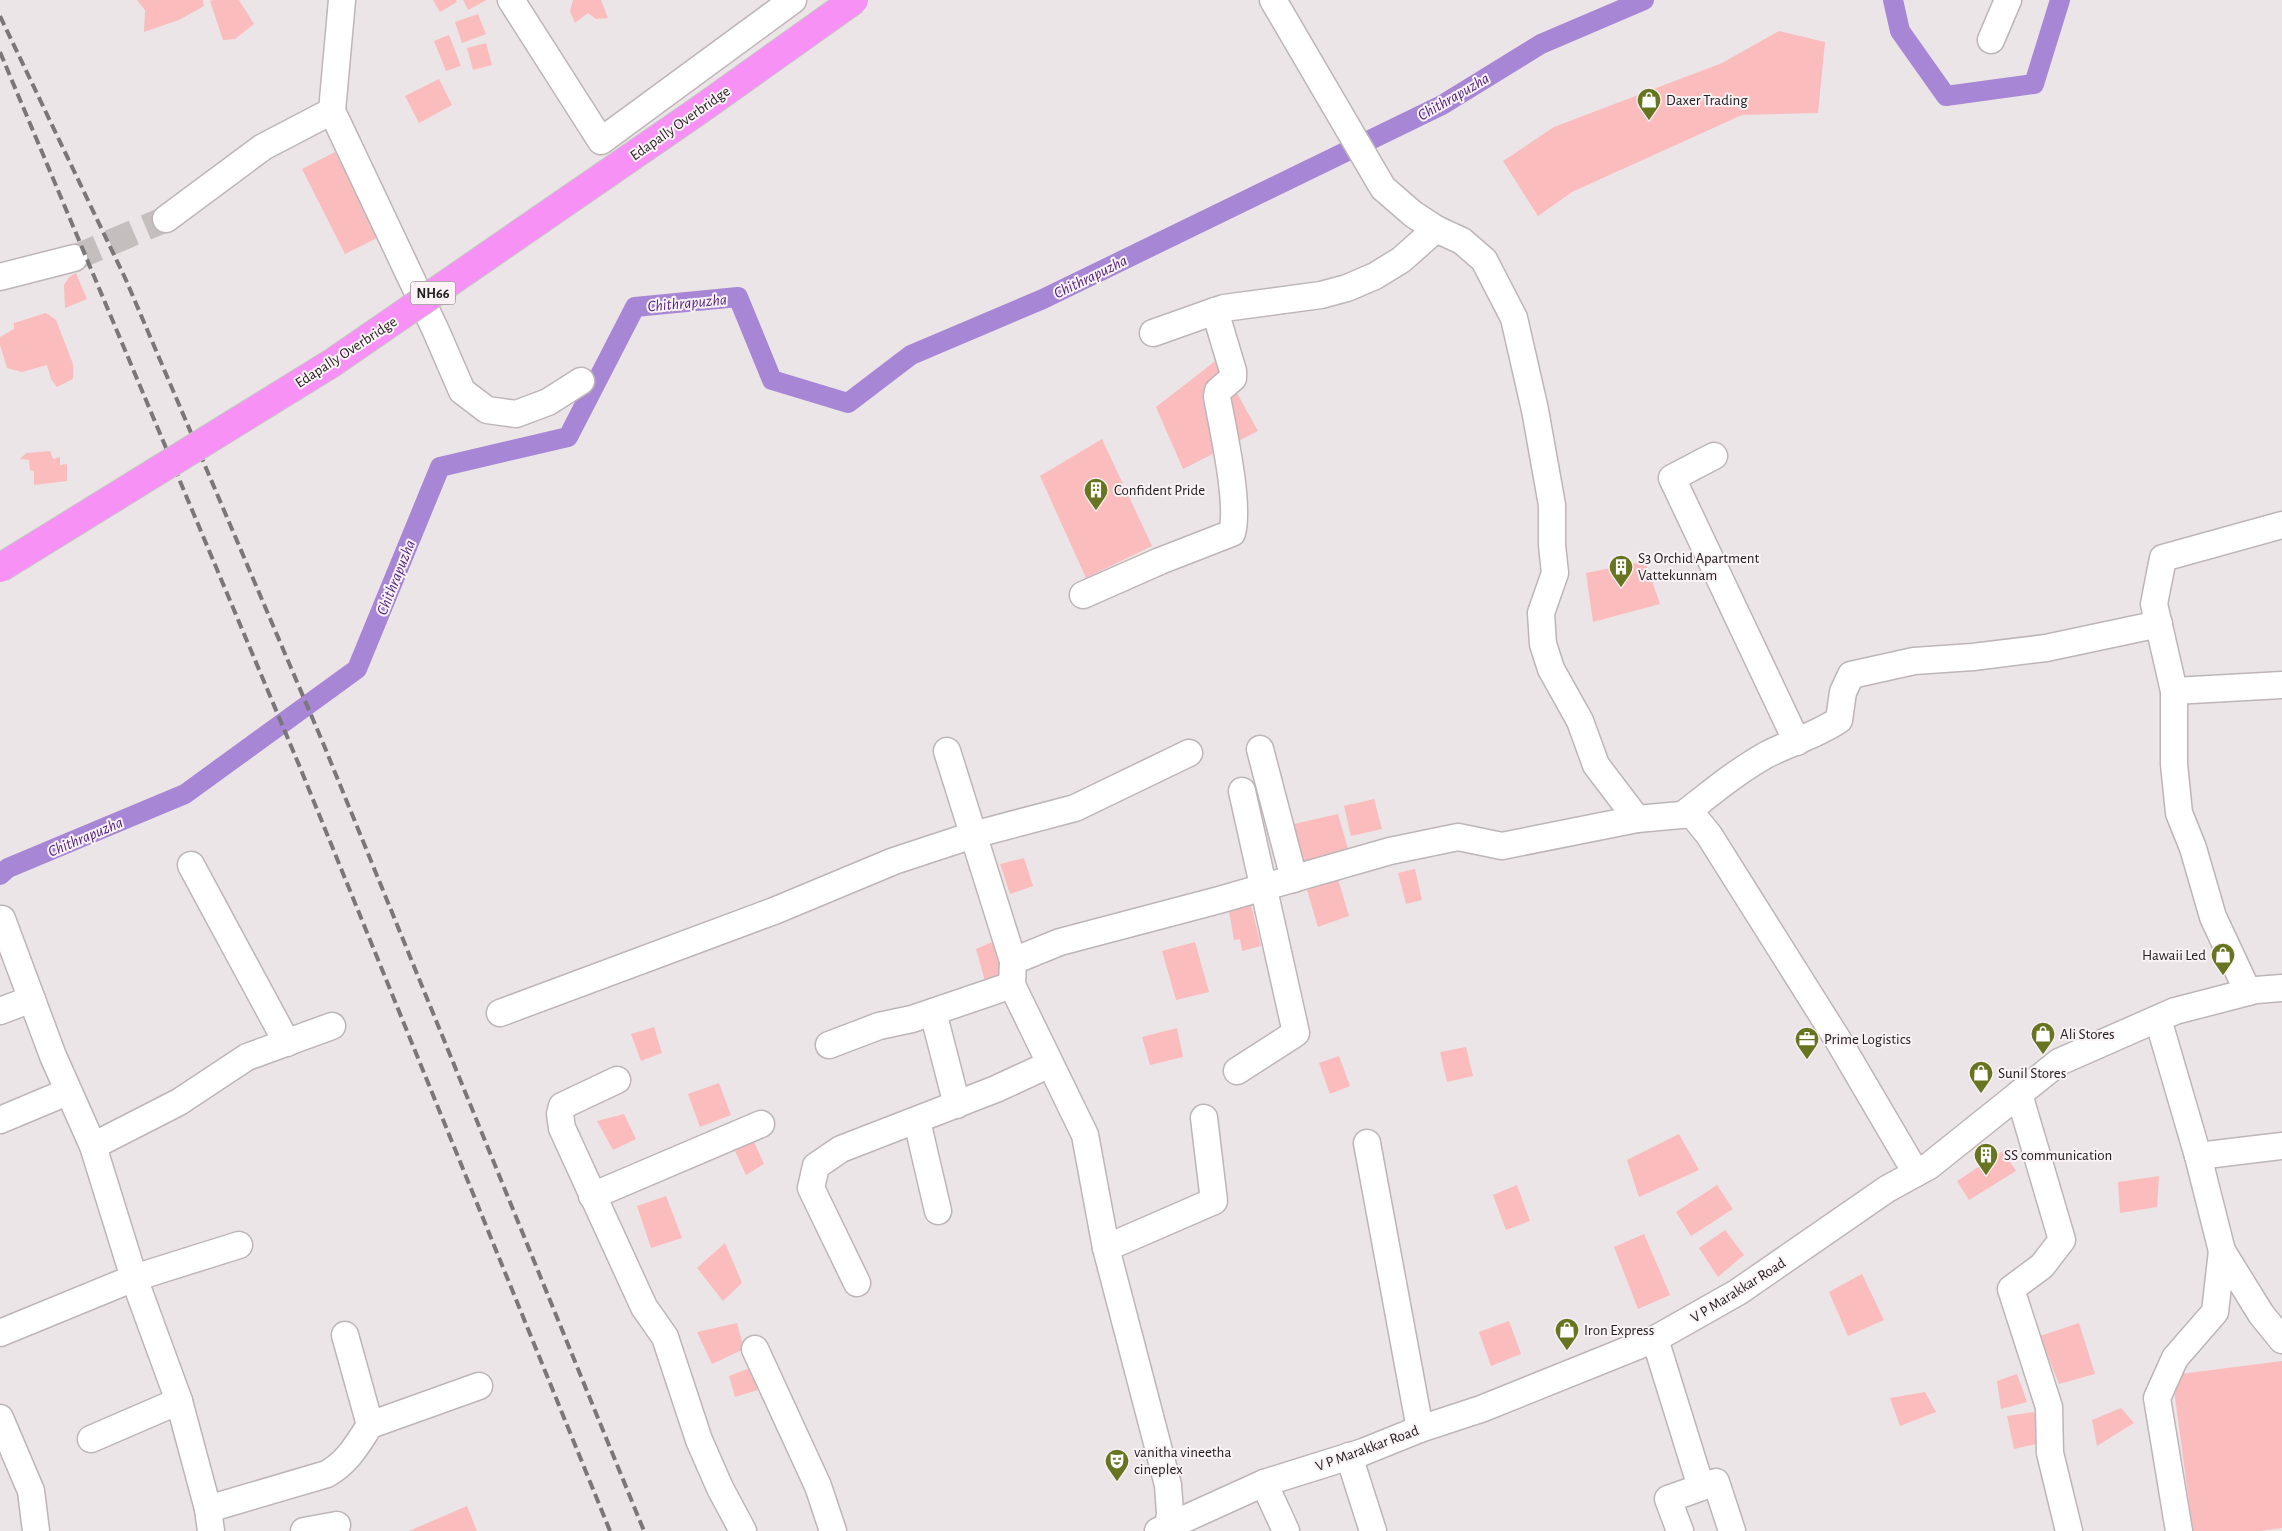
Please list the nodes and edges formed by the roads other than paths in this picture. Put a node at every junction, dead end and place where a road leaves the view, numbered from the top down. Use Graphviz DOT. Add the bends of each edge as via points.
graph roads {
  1 [pos="342,0"];
  2 [pos="511,0"];
  3 [pos="793,0"];
  4 [pos="854,0"];
  5 [pos="1273,0"];
  6 [pos="2008,0"];
  7 [pos="1991,40"];
  8 [pos="332,111"];
  9 [pos="166,219"];
  10 [pos="1436,229"];
  11 [pos="74,258"];
  12 [pos="0,277"];
  13 [pos="1215,311"];
  14 [pos="1153,333"];
  15 [pos="581,381"];
  16 [pos="1714,456"];
  17 [pos="2282,525"];
  18 [pos="0,568"];
  19 [pos="1083,595"];
  20 [pos="2159,624"];
  21 [pos="2282,685"];
  22 [pos="2174,691"];
  23 [pos="1798,742"];
  24 [pos="1260,749"];
  25 [pos="947,751"];
  26 [pos="1189,753"];
  27 [pos="1242,791"];
  28 [pos="1684,814"];
  29 [pos="1637,819"];
  30 [pos="973,836"];
  31 [pos="191,865"];
  32 [pos="1294,879"];
  33 [pos="1264,887"];
  34 [pos="2,919"];
  35 [pos="1012,973"];
  36 [pos="2282,988"];
  37 [pos="2248,992"];
  38 [pos="32,1000"];
  39 [pos="0,1011"];
  40 [pos="500,1012"];
  41 [pos="933,1012"];
  42 [pos="2158,1019"];
  43 [pos="332,1026"];
  44 [pos="287,1043"];
  45 [pos="829,1045"];
  46 [pos="1050,1064"];
  47 [pos="1237,1071"];
  48 [pos="617,1080"];
  49 [pos="68,1092"];
  50 [pos="2019,1094"];
  51 [pos="957,1105"];
  52 [pos="1204,1118"];
  53 [pos="0,1120"];
  54 [pos="917,1121"];
  55 [pos="761,1124"];
  56 [pos="1367,1143"];
  57 [pos="93,1146"];
  58 [pos="2282,1146"];
  59 [pos="2198,1156"];
  60 [pos="1916,1173"];
  61 [pos="592,1196"];
  62 [pos="938,1211"];
  63 [pos="239,1245"];
  64 [pos="1106,1248"];
  65 [pos="2222,1251"];
  66 [pos="134,1278"];
  67 [pos="857,1283"];
  68 [pos="0,1333"];
  69 [pos="345,1335"];
  70 [pos="1655,1340"];
  71 [pos="2282,1340"];
  72 [pos="755,1348"];
  73 [pos="479,1386"];
  74 [pos="179,1401"];
  75 [pos="0,1418"];
  76 [pos="370,1425"];
  77 [pos="1420,1429"];
  78 [pos="91,1440"];
  79 [pos="1349,1456"];
  80 [pos="1264,1483"];
  81 [pos="1701,1487"];
  82 [pos="209,1520"];
  83 [pos="337,1525"];
  84 [pos="1164,1530"];
  85 [pos="36,1531"];
  86 [pos="304,1531"];
  87 [pos="743,1531"];
  88 [pos="833,1531"];
  89 [pos="1286,1531"];
  90 [pos="1373,1531"];
  91 [pos="1680,1531"];
  92 [pos="1732,1531"];
  93 [pos="2069,1531"];
  94 [pos="2179,1531"];
  1 -- 8 [label="street"];
  2 -- 3 [label="street" via="601,141"];
  4 -- 18 [label="highway, Edapally Overbridge / NH66, bridge" via="332,363"];
  5 -- 10 [label="street" via="1384,188"];
  6 -- 7 [label="street"];
  8 -- 9 [label="street" via="263,147"];
  8 -- 15 [label="street" via="462,391 487,410 516,414 548,402"];
  10 -- 13 [label="street" via="1401,260 1347,288"];
  10 -- 29 [label="street" via="1462,241 1484,260 1514,318 1552,505 1555,572 1541,613 1544,644 1551,669 1580,721 1596,765"];
  11 -- 12 [label="street"];
  13 -- 14 [label="street"];
  13 -- 19 [label="street" via="1234,371 1233,378 1218,391 1217,397 1230,470 1235,523 1232,533"];
  16 -- 23 [label="street" via="1672,478"];
  17 -- 20 [label="street" via="2163,558 2154,604"];
  20 -- 22 [label="street"];
  20 -- 23 [label="street" via="2046,648 1973,658 1914,661 1851,675 1839,720"];
  21 -- 22 [label="street"];
  22 -- 37 [label="street" via="2174,764 2180,813 2212,917"];
  23 -- 28 [label="street" via="1768,754 1732,775"];
  24 -- 32 [label="street"];
  25 -- 30 [label="street"];
  26 -- 30 [label="street" via="1075,808"];
  27 -- 33 [label="street"];
  28 -- 29 [label="street"];
  28 -- 60 [label="street" via="1692,814 1709,834 1838,1040"];
  29 -- 32 [label="street" via="1502,846 1458,837 1390,851"];
  30 -- 35 [label="street"];
  30 -- 40 [label="street" via="894,861 774,911"];
  31 -- 44 [label="street"];
  32 -- 33 [label="street"];
  33 -- 35 [label="street" via="1060,942"];
  33 -- 47 [label="street" via="1296,1033"];
  34 -- 38 [label="street"];
  35 -- 41 [label="street"];
  35 -- 46 [label="street"];
  36 -- 37 [label="street, V P Marakkar Road"];
  37 -- 42 [label="street, V P Marakkar Road" via="2175,1011"];
  38 -- 39 [label="street"];
  38 -- 49 [label="street"];
  41 -- 45 [label="street" via="879,1026"];
  41 -- 51 [label="street"];
  42 -- 50 [label="street, V P Marakkar Road" via="2059,1062"];
  42 -- 59 [label="street"];
  43 -- 44 [label="street"];
  44 -- 57 [label="street" via="247,1057 179,1102"];
  46 -- 51 [label="street"];
  46 -- 64 [label="street" via="1085,1135"];
  48 -- 61 [label="street" via="560,1109 562,1128"];
  49 -- 53 [label="street"];
  49 -- 57 [label="street"];
  50 -- 60 [label="street, V P Marakkar Road"];
  50 -- 93 [label="street" via="2062,1240 2042,1266 2011,1289 2049,1407 2050,1453"];
  51 -- 54 [label="street"];
  52 -- 64 [label="street" via="1214,1201"];
  54 -- 62 [label="street"];
  54 -- 67 [label="street" via="841,1149 816,1166 811,1188"];
  55 -- 61 [label="street"];
  56 -- 77 [label="street"];
  57 -- 66 [label="street"];
  58 -- 59 [label="street"];
  59 -- 65 [label="street"];
  60 -- 70 [label="street, V P Marakkar Road" via="1887,1189 1738,1292"];
  61 -- 87 [label="street" via="644,1307 665,1337 699,1440"];
  63 -- 66 [label="street"];
  64 -- 84 [label="street" via="1168,1485 1170,1513"];
  65 -- 71 [label="street" via="2261,1314"];
  65 -- 94 [label="street" via="2215,1312 2174,1358 2156,1398"];
  66 -- 68 [label="street"];
  66 -- 74 [label="street"];
  69 -- 76 [label="street"];
  70 -- 77 [label="street, V P Marakkar Road" via="1481,1409"];
  70 -- 81 [label="street"];
  72 -- 88 [label="street" via="818,1486"];
  73 -- 76 [label="street"];
  74 -- 78 [label="street"];
  74 -- 82 [label="street"];
  75 -- 85 [label="street" via="31,1491"];
  76 -- 82 [label="street" via="346,1460 327,1474"];
  77 -- 79 [label="street, V P Marakkar Road"];
  79 -- 80 [label="street, V P Marakkar Road"];
  79 -- 90 [label="street"];
  80 -- 84 [label="street, V P Marakkar Road"];
  80 -- 89 [label="street"];
  81 -- 91 [label="street" via="1668,1499"];
  81 -- 92 [label="street" via="1716,1482"];
  83 -- 86 [label="street"];
}
